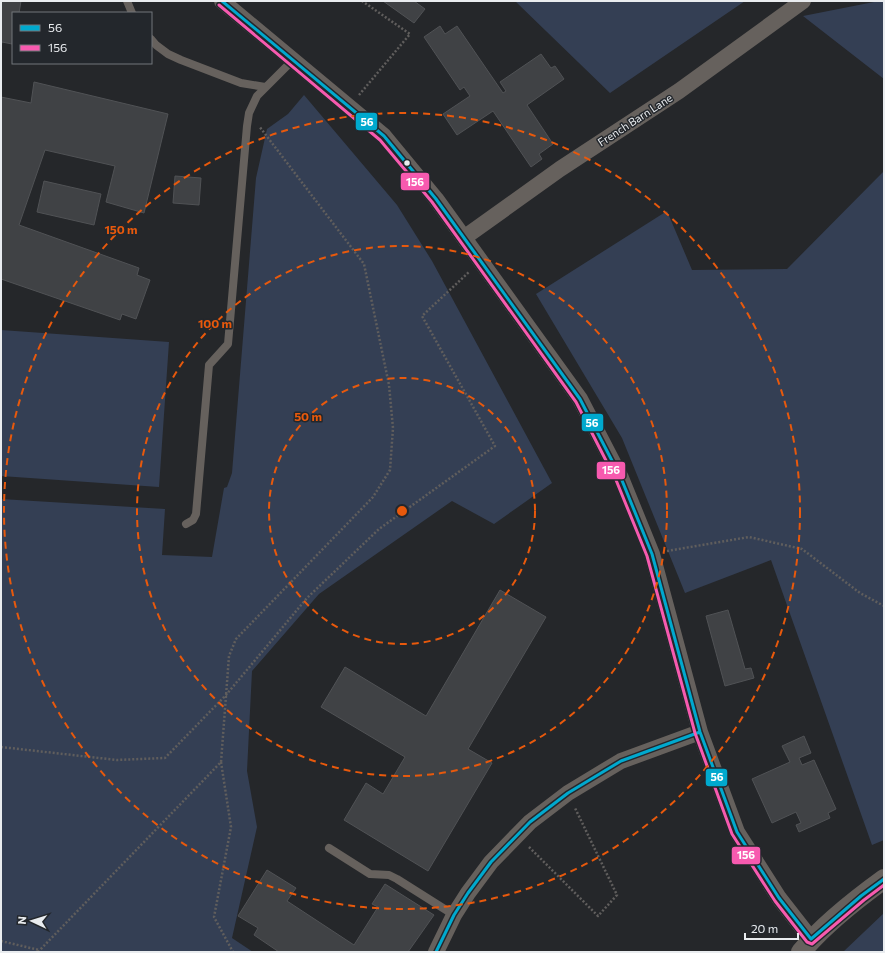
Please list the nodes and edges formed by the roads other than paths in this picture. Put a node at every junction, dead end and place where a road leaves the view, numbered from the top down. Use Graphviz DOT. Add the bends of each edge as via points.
graph roads {
  1 [pos="127,1"];
  2 [pos="222,1"];
  3 [pos="803,1"];
  4 [pos="132,12"];
  5 [pos="152,40"];
  6 [pos="293,60"];
  7 [pos="265,87"];
  8 [pos="465,237"];
  9 [pos="186,524"];
  10 [pos="700,732"];
  11 [pos="329,848"];
  12 [pos="884,879"];
  13 [pos="454,915"];
  14 [pos="806,946"];
  15 [pos="436,952"];
  1 -- 4 [label="lane"];
  2 -- 6 [label="street"];
  3 -- 8 [label="street, French Barn Lane" via="679,91 560,169"];
  5 -- 7 [label="lane" via="168,54 181,60 241,83"];
  6 -- 7 [label="lane"];
  6 -- 8 [label="street" via="384,136"];
  7 -- 9 [label="lane" via="257,96 249,113 228,344 209,365 196,514 193,520"];
  8 -- 10 [label="street" via="580,399 621,478 652,554"];
  10 -- 13 [label="street" via="621,761 568,793 530,822 491,862"];
  10 -- 14 [label="street" via="737,832"];
  11 -- 13 [label="lane" via="370,874 389,875 397,879"];
  12 -- 14 [label="street" via="861,896"];
  13 -- 15 [label="street"];
}
